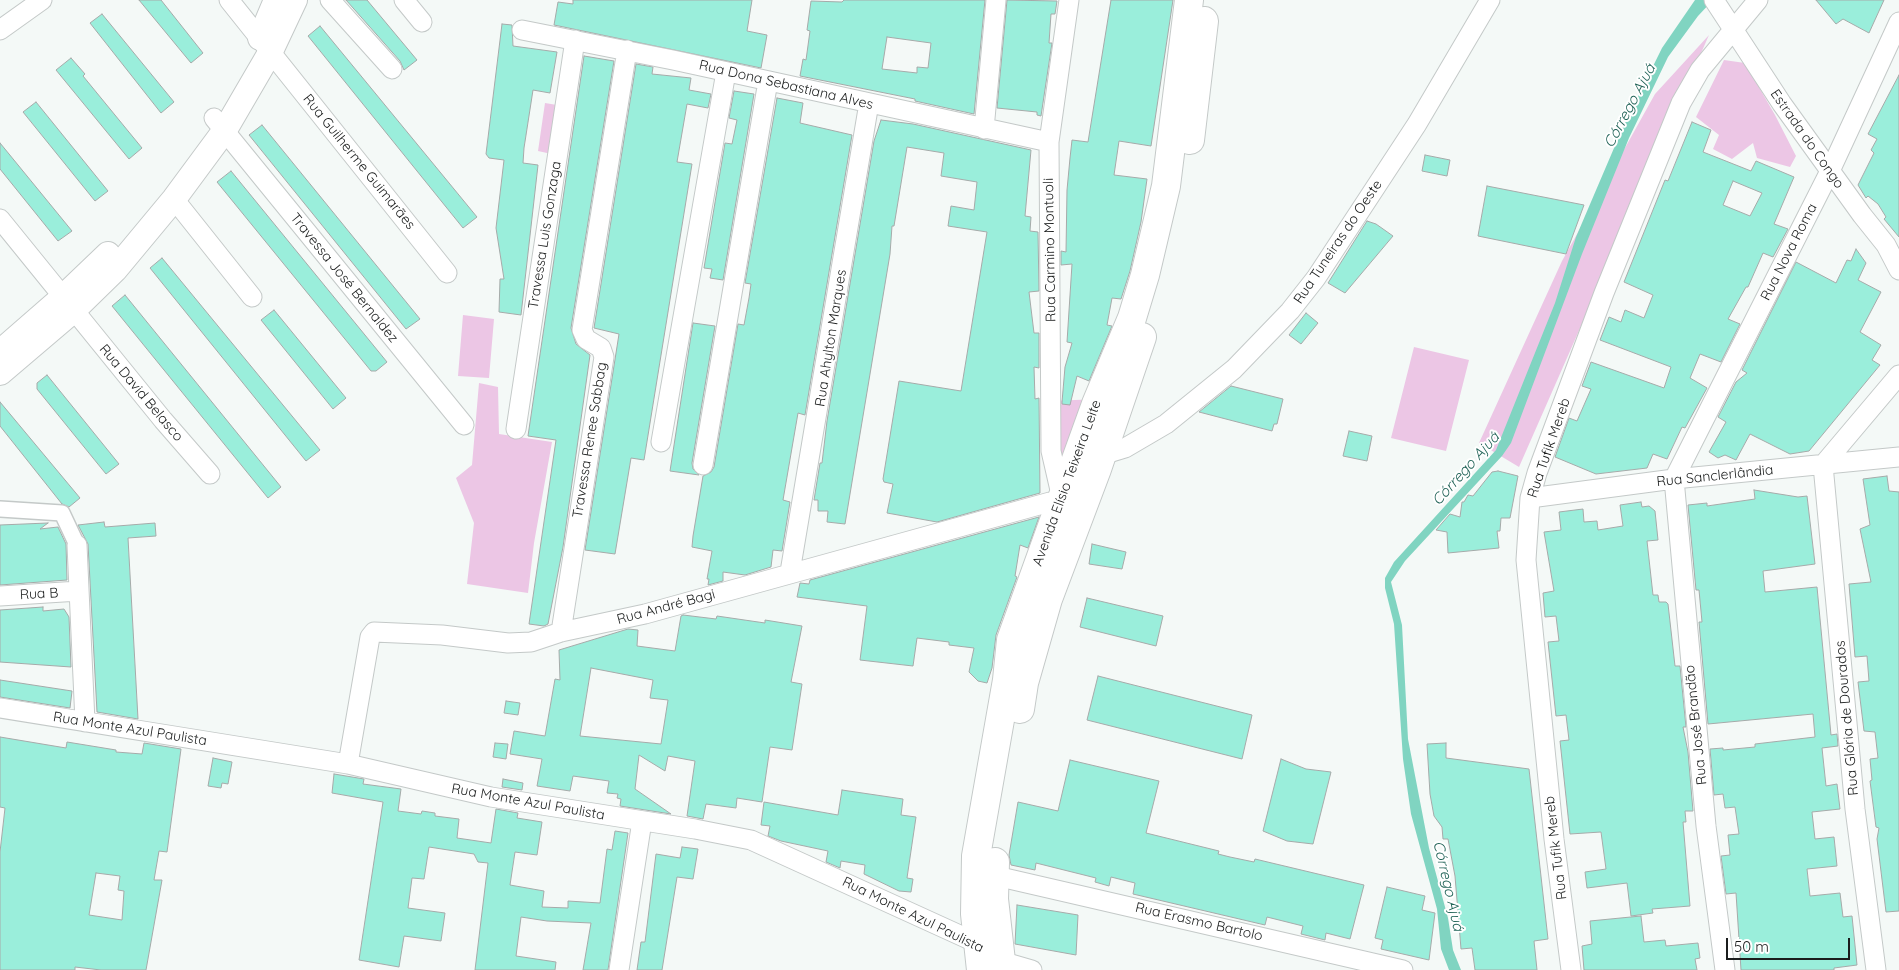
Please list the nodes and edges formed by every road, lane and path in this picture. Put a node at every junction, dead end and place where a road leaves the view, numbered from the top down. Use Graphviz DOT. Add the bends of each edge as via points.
graph roads {
  1 [pos="42,0"];
  2 [pos="229,0"];
  3 [pos="276,0"];
  4 [pos="295,0"];
  5 [pos="330,0"];
  6 [pos="404,0"];
  7 [pos="996,0"];
  8 [pos="1069,0"];
  9 [pos="1189,0"];
  10 [pos="1206,0"];
  11 [pos="1490,0"];
  12 [pos="1758,0"];
  13 [pos="1723,15"];
  14 [pos="422,22"];
  15 [pos="1899,22"];
  16 [pos="0,30"];
  17 [pos="522,30"];
  18 [pos="574,40"];
  19 [pos="265,45"];
  20 [pos="627,50"];
  21 [pos="392,69"];
  22 [pos="726,72"];
  23 [pos="768,81"];
  24 [pos="869,103"];
  25 [pos="219,124"];
  26 [pos="984,129"];
  27 [pos="1049,142"];
  28 [pos="1830,172"];
  29 [pos="174,200"];
  30 [pos="0,219"];
  31 [pos="1892,248"];
  32 [pos="1899,270"];
  33 [pos="447,273"];
  34 [pos="252,297"];
  35 [pos="69,303"];
  36 [pos="0,352"];
  37 [pos="0,373"];
  38 [pos="1899,375"];
  39 [pos="464,425"];
  40 [pos="516,429"];
  41 [pos="661,442"];
  42 [pos="1092,451"];
  43 [pos="1899,457"];
  44 [pos="703,465"];
  45 [pos="1823,465"];
  46 [pos="210,474"];
  47 [pos="1674,479"];
  48 [pos="1530,498"];
  49 [pos="1072,503"];
  50 [pos="0,508"];
  51 [pos="77,545"];
  52 [pos="790,572"];
  53 [pos="79,591"];
  54 [pos="0,596"];
  55 [pos="561,632"];
  56 [pos="0,708"];
  57 [pos="85,722"];
  58 [pos="348,764"];
  59 [pos="648,822"];
  60 [pos="985,873"];
  61 [pos="977,943"];
  62 [pos="995,967"];
  63 [pos="619,970"];
  64 [pos="629,970"];
  65 [pos="1032,970"];
  66 [pos="1403,970"];
  67 [pos="1571,970"];
  68 [pos="1725,970"];
  69 [pos="1876,970"];
  1 -- 16 [label="street"];
  2 -- 19 [label="street, Rua Guilherme Guimarães"];
  3 -- 19 [label="street"];
  4 -- 19 [label="street"];
  5 -- 21 [label="street"];
  6 -- 14 [label="street"];
  7 -- 26 [label="street"];
  8 -- 27 [label="street, Rua Carmino Montuoli"];
  9 -- 42 [label="main road, Avenida Elísio Teixeira Leite" via="1166,186 1132,318 1096,404"];
  10 -- 42 [label="main road, Avenida Elísio Teixeira Leite" via="1177,220 1148,319"];
  11 -- 42 [label="street, Rua Tuneiras do Oeste" via="1417,124 1316,278 1290,311 1234,369 1166,424 1125,448"];
  12 -- 13 [label="street, Rua Tufik Mereb"];
  13 -- 28 [label="street, Estrada do Congo"];
  13 -- 48 [label="street, Rua Tufik Mereb" via="1700,70 1681,103 1604,293"];
  15 -- 28 [label="street, Rua Nova Roma"];
  17 -- 18 [label="street, Rua Dona Sebastiana Alves"];
  18 -- 20 [label="street, Rua Dona Sebastiana Alves"];
  18 -- 40 [label="street, Travessa Luis Gonzaga"];
  19 -- 25 [label="street"];
  19 -- 33 [label="street, Rua Guilherme Guimarães"];
  20 -- 22 [label="street, Rua Dona Sebastiana Alves"];
  20 -- 55 [label="street, Travessa Renee Sabbag" via="582,330 586,339 601,348 604,357"];
  22 -- 23 [label="street, Rua Dona Sebastiana Alves"];
  22 -- 41 [label="street"];
  23 -- 24 [label="street, Rua Dona Sebastiana Alves"];
  23 -- 44 [label="street"];
  24 -- 26 [label="street, Rua Dona Sebastiana Alves"];
  24 -- 52 [label="street, Rua Ahylton Marques"];
  25 -- 29 [label="street"];
  25 -- 35 [label="street"];
  25 -- 39 [label="street, Travessa José Bernaldez"];
  26 -- 27 [label="street, Rua Dona Sebastiana Alves"];
  27 -- 49 [label="street, Rua Carmino Montuoli" via="1051,451"];
  28 -- 31 [label="street, Estrada do Congo"];
  28 -- 47 [label="street, Rua Nova Roma"];
  29 -- 34 [label="street"];
  29 -- 35 [label="street" via="121,264"];
  30 -- 35 [label="street, Rua David Belasco"];
  31 -- 32 [label="street, Estrada do Congo"];
  35 -- 36 [label="street"];
  35 -- 37 [label="street"];
  35 -- 46 [label="street, Rua David Belasco" via="162,420"];
  38 -- 45 [label="street"];
  42 -- 49 [label="main road, Avenida Elísio Teixeira Leite"];
  43 -- 45 [label="street, Rua Sanclerlândia"];
  45 -- 47 [label="street, Rua Sanclerlândia"];
  45 -- 69 [label="street, Rua Glória de Dourados" via="1856,809"];
  47 -- 48 [label="street, Rua Sanclerlândia"];
  47 -- 68 [label="street, Rua José Brandão" via="1706,826"];
  48 -- 67 [label="street, Rua Tufik Mereb" via="1526,560 1554,839"];
  49 -- 52 [label="street, Rua André Bagi"];
  49 -- 60 [label="main road, Avenida Elísio Teixeira Leite" via="1024,683"];
  50 -- 51 [label="street" via="62,513"];
  51 -- 53 [label="street"];
  52 -- 55 [label="street, Rua André Bagi" via="646,614"];
  53 -- 54 [label="street, Rua B"];
  53 -- 57 [label="street"];
  55 -- 58 [label="street, Rua André Bagi" via="518,643 374,632 370,637"];
  56 -- 57 [label="street, Rua Monte Azul Paulista"];
  57 -- 58 [label="street, Rua Monte Azul Paulista"];
  58 -- 59 [label="street, Rua Monte Azul Paulista" via="452,789"];
  59 -- 61 [label="street, Rua Monte Azul Paulista" via="751,840"];
  59 -- 63 [label="street"];
  59 -- 64 [label="street"];
  60 -- 61 [label="main road, Avenida Elísio Teixeira Leite" via="974,914"];
  60 -- 62 [label="main road, Avenida Elísio Teixeira Leite" via="994,906"];
  60 -- 66 [label="street, Rua Erasmo Bartolo"];
  61 -- 62 [label="main road, Avenida Elísio Teixeira Leite"];
  62 -- 65 [label="street"];
}
